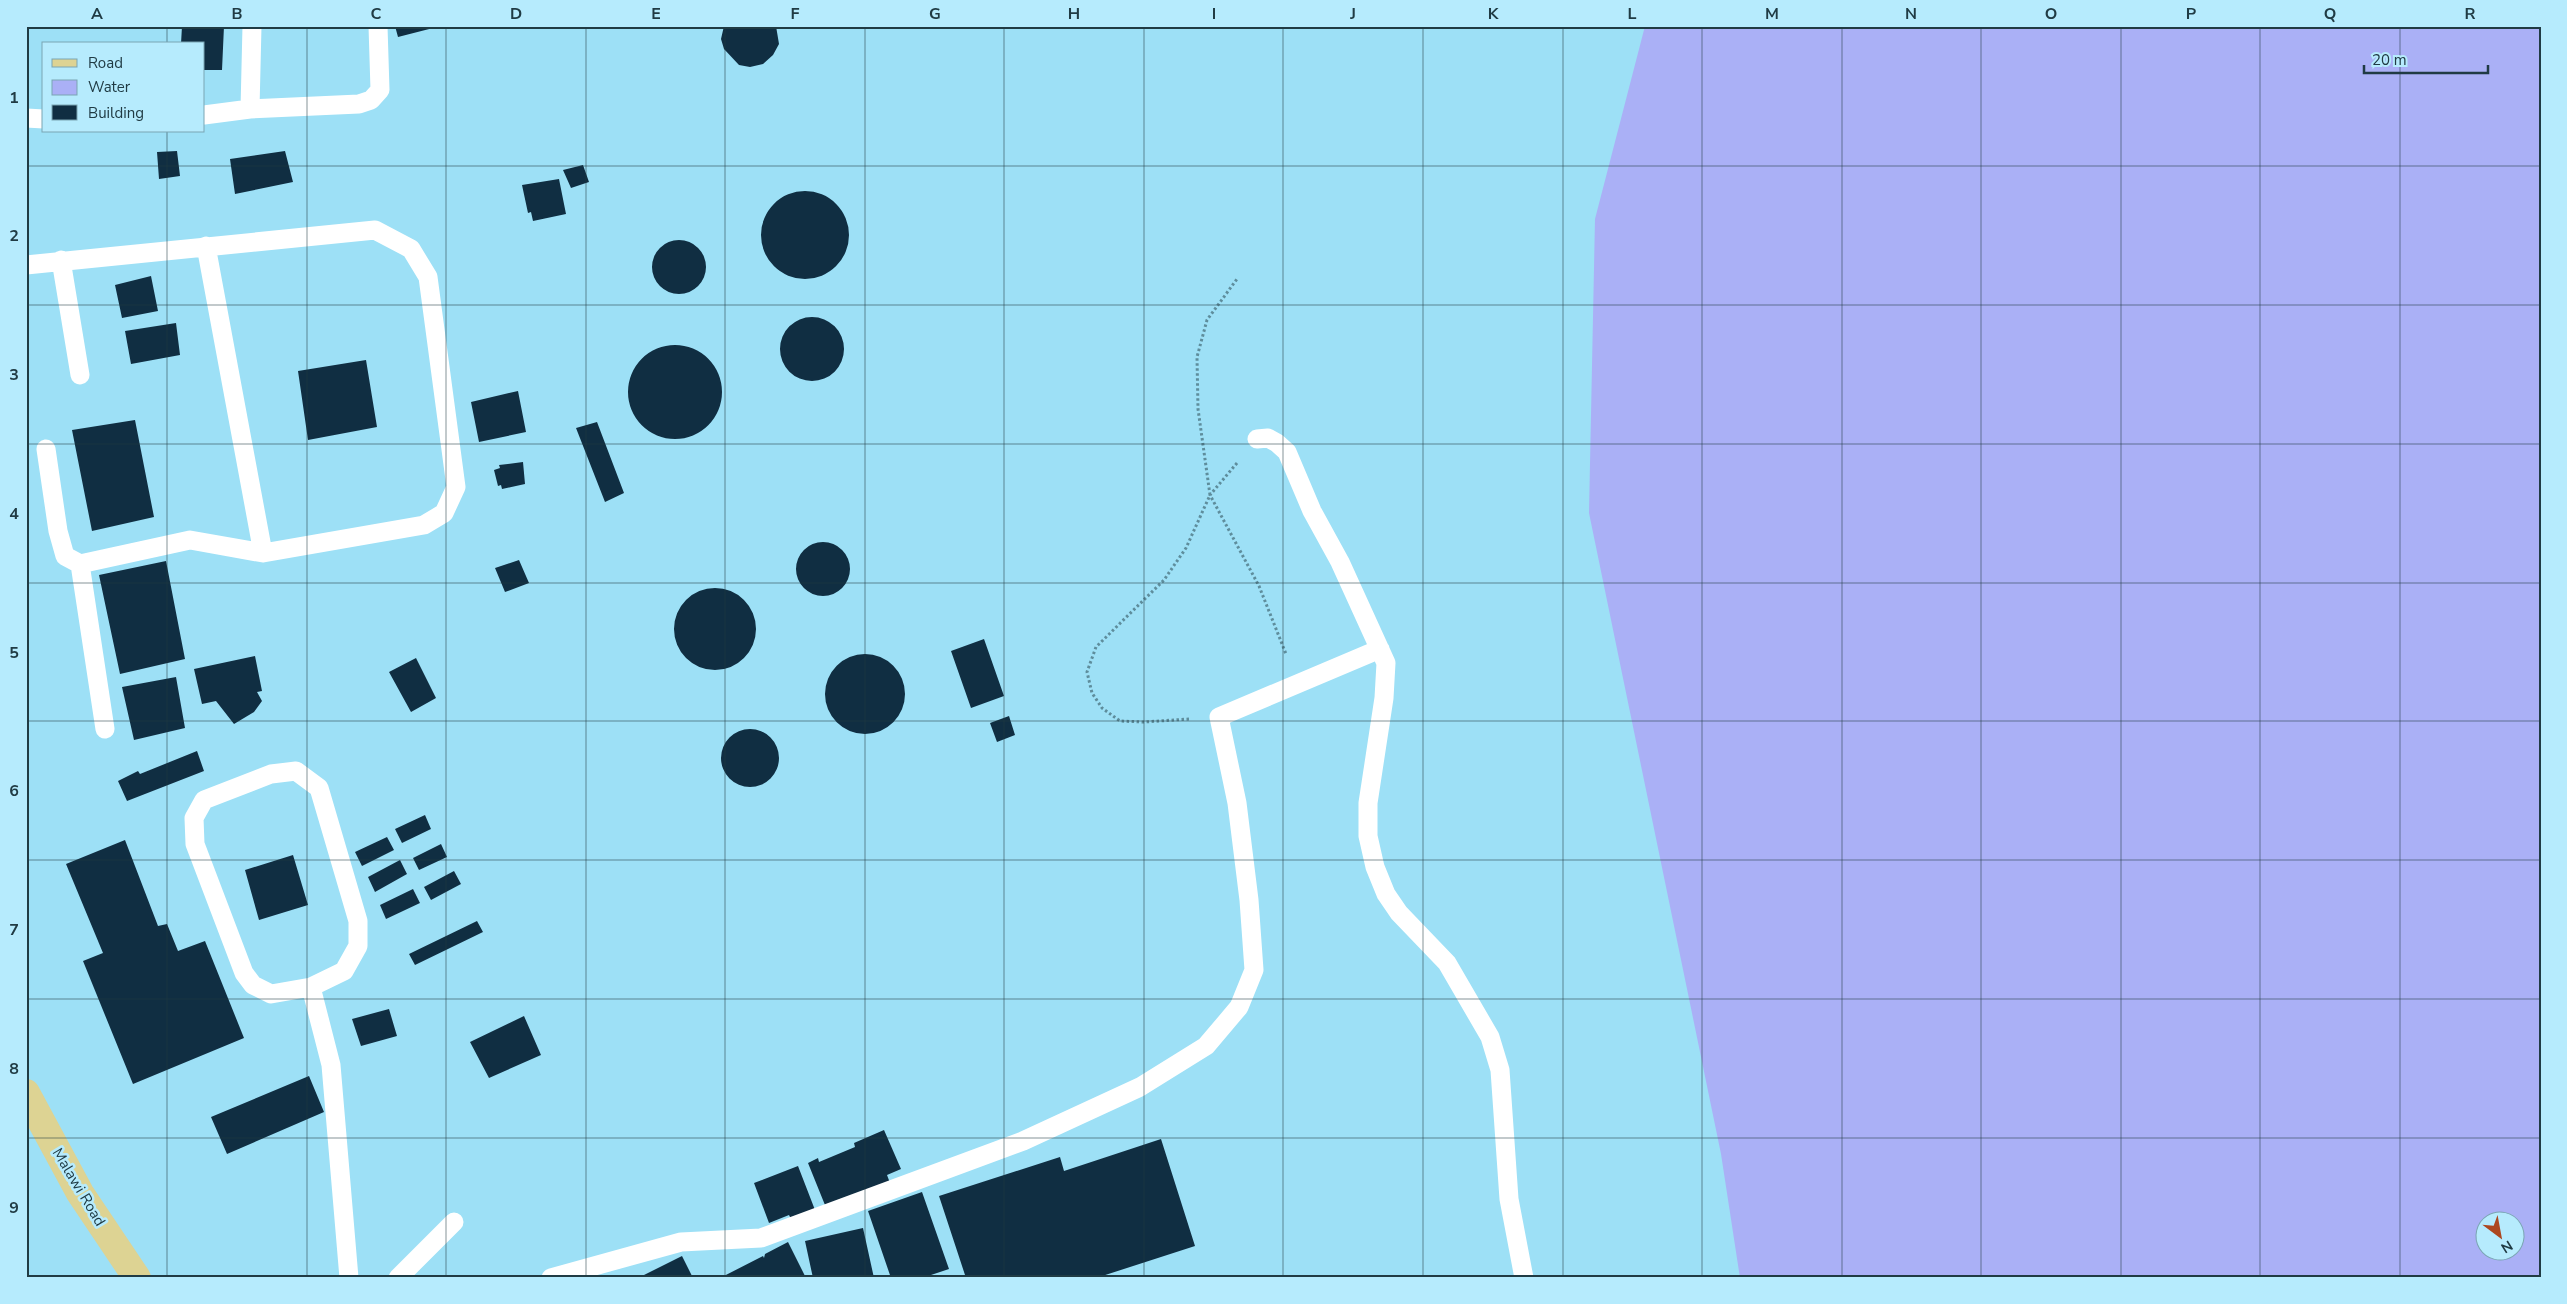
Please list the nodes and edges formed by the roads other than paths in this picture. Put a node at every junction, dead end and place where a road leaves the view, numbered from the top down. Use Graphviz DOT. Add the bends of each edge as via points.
graph roads {
  1 [pos="252,26"];
  2 [pos="378,26"];
  3 [pos="250,109"];
  4 [pos="205,115"];
  5 [pos="26,118"];
  6 [pos="42,119"];
  7 [pos="206,246"];
  8 [pos="61,260"];
  9 [pos="26,265"];
  10 [pos="80,375"];
  11 [pos="1257,440"];
  12 [pos="46,449"];
  13 [pos="263,553"];
  14 [pos="80,564"];
  15 [pos="1380,649"];
  16 [pos="105,729"];
  17 [pos="311,987"];
  18 [pos="26,1093"];
  19 [pos="454,1222"];
  20 [pos="137,1278"];
  21 [pos="349,1278"];
  22 [pos="398,1278"];
  23 [pos="551,1278"];
  24 [pos="1524,1278"];
  1 -- 3 [label="lane"];
  2 -- 3 [label="lane" via="380,90 371,100 359,104"];
  3 -- 4 [label="lane"];
  5 -- 6 [label="lane"];
  7 -- 8 [label="lane"];
  7 -- 13 [label="lane"];
  7 -- 13 [label="lane" via="375,230 411,249 428,277 456,487 444,513 424,525"];
  8 -- 9 [label="lane"];
  8 -- 10 [label="lane"];
  11 -- 15 [label="lane" via="1268,438 1287,452 1312,511 1340,562"];
  12 -- 14 [label="lane" via="65,556"];
  13 -- 14 [label="lane" via="190,540"];
  14 -- 16 [label="lane"];
  15 -- 23 [label="lane" via="1219,717 1237,803 1254,970 1239,1006 1206,1046 1140,1087 1023,1141 761,1238 681,1242"];
  15 -- 24 [label="lane" via="1386,663 1386,676 1368,803 1375,867 1386,894 1399,913 1447,963 1490,1037 1500,1070 1509,1199"];
  17 -- 17 [label="lane" via="344,971 358,946 358,921 319,788 296,771 271,774 204,800 194,818 195,844 244,973 253,985 271,994"];
  17 -- 21 [label="lane" via="332,1065"];
  18 -- 20 [label="main road, Malawi Road" via="80,1193"];
  19 -- 22 [label="lane"];
}
